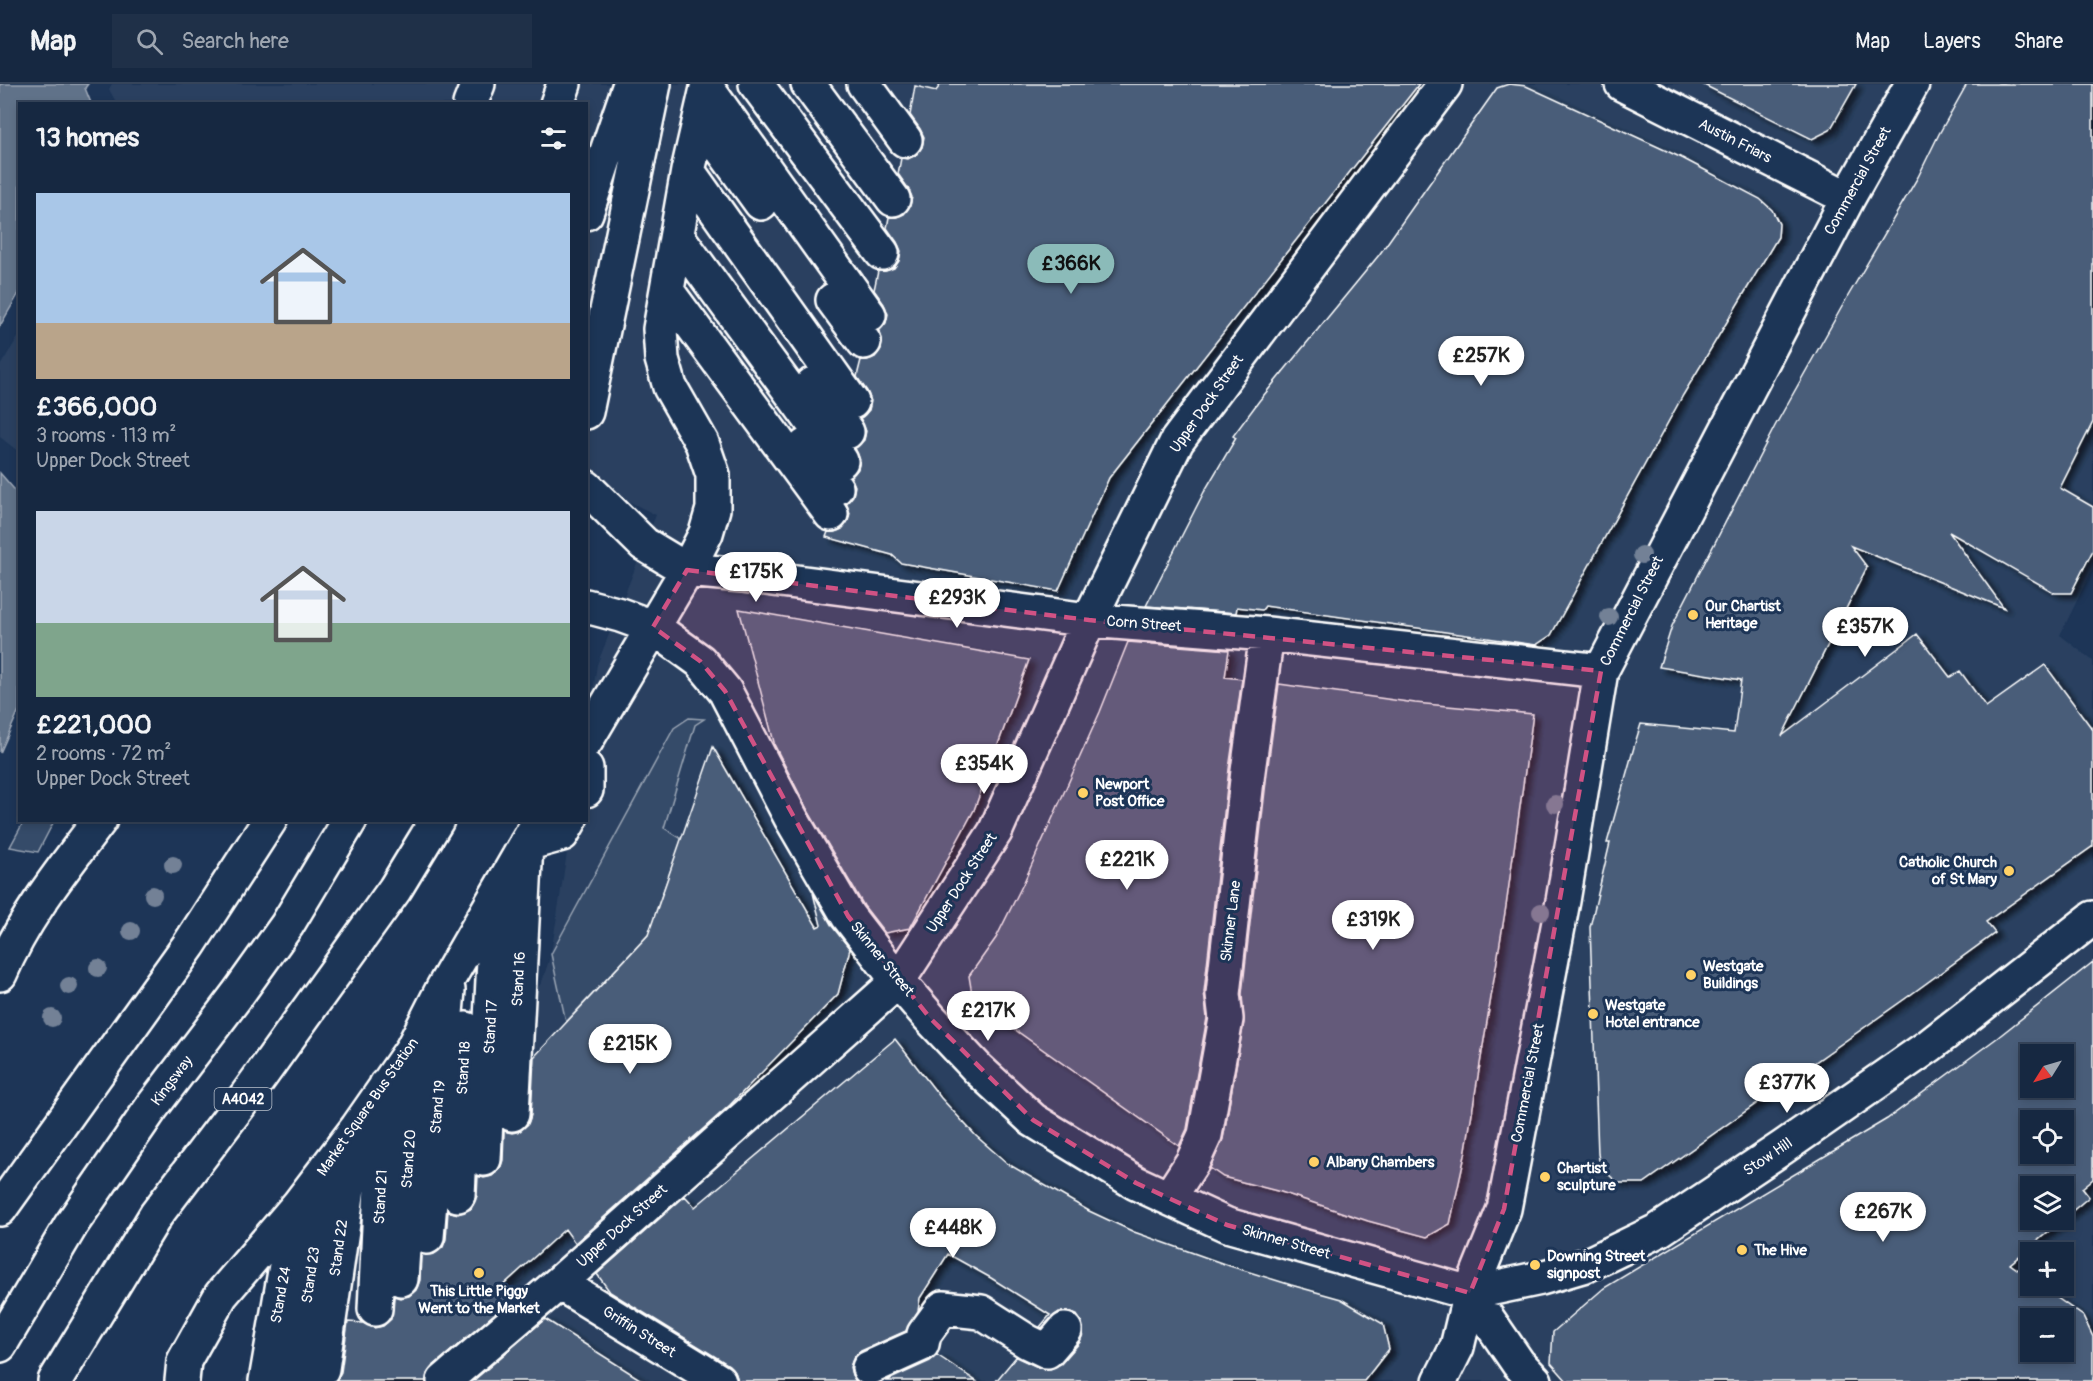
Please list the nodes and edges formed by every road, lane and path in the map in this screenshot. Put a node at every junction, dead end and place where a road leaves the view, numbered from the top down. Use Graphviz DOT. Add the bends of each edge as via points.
graph roads {
  1 [pos="478,84"];
  2 [pos="564,84"];
  3 [pos="630,84"];
  4 [pos="654,84"];
  5 [pos="756,84"];
  6 [pos="780,84"];
  7 [pos="808,84"];
  8 [pos="834,84"];
  9 [pos="864,84"];
  10 [pos="1444,84"];
  11 [pos="1622,84"];
  12 [pos="1912,84"];
  13 [pos="714,85"];
  14 [pos="471,102"];
  15 [pos="558,102"];
  16 [pos="691,159"];
  17 [pos="1848,198"];
  18 [pos="588,207"];
  19 [pos="669,279"];
  20 [pos="864,342"];
  21 [pos="588,402"];
  22 [pos="588,489"];
  23 [pos="687,570"];
  24 [pos="588,607"];
  25 [pos="620,615"];
  26 [pos="1089,620"];
  27 [pos="588,625"];
  28 [pos="653,627"];
  29 [pos="1267,634"];
  30 [pos="1601,671"];
  31 [pos="588,738"];
  32 [pos="79,822"];
  33 [pos="98,822"];
  34 [pos="269,822"];
  35 [pos="349,822"];
  36 [pos="436,822"];
  37 [pos="569,822"];
  38 [pos="533,832"];
  39 [pos="51,883"];
  40 [pos="497,895"];
  41 [pos="2093,918"];
  42 [pos="471,940"];
  43 [pos="0,974"];
  44 [pos="449,977"];
  45 [pos="898,981"];
  46 [pos="417,1039"];
  47 [pos="386,1085"];
  48 [pos="512,1114"];
  49 [pos="357,1128"];
  50 [pos="484,1159"];
  51 [pos="326,1169"];
  52 [pos="458,1195"];
  53 [pos="1169,1198"];
  54 [pos="296,1208"];
  55 [pos="0,1209"];
  56 [pos="427,1237"];
  57 [pos="401,1279"];
  58 [pos="559,1283"];
  59 [pos="1470,1293"];
  60 [pos="375,1310"];
  61 [pos="1065,1330"];
  62 [pos="0,1345"];
  63 [pos="868,1368"];
  64 [pos="308,1375"];
  65 [pos="55,1381"];
  66 [pos="182,1381"];
  67 [pos="266,1381"];
  68 [pos="444,1381"];
  69 [pos="719,1381"];
  70 [pos="1440,1381"];
  71 [pos="1535,1381"];
  1 -- 14 [label="street"];
  2 -- 15 [label="street"];
  3 -- 18 [label="street"];
  4 -- 21 [label="street"];
  5 -- 20 [label="street"];
  6 -- 20 [label="street"];
  7 -- 20 [label="street"];
  8 -- 20 [label="street"];
  9 -- 20 [label="street"];
  10 -- 26 [label="street, Upper Dock Street" via="1177,441"];
  11 -- 17 [label="street, Austin Friars"];
  12 -- 17 [label="street, Commercial Street"];
  13 -- 16 [label="street"];
  13 -- 20 [label="street"];
  16 -- 19 [label="street"];
  16 -- 20 [label="street"];
  16 -- 20 [label="street"];
  17 -- 30 [label="street, Commercial Street"];
  19 -- 20 [label="street"];
  19 -- 20 [label="street"];
  19 -- 23 [label="street" via="660,328 662,359 670,387 702,443 713,475 713,509"];
  22 -- 23 [label="street, Corn Street" via="644,544"];
  23 -- 26 [label="street, Corn Street"];
  23 -- 28 [label="street"];
  24 -- 25 [label="street, Skinner Street"];
  25 -- 27 [label="street"];
  25 -- 28 [label="street, Skinner Street"];
  26 -- 29 [label="street, Corn Street"];
  26 -- 45 [label="street, Upper Dock Street" via="995,832"];
  28 -- 31 [label="street"];
  28 -- 45 [label="street, Skinner Street" via="700,661 725,692 848,916"];
  29 -- 30 [label="street, Corn Street"];
  29 -- 53 [label="street, Skinner Lane" via="1223,994 1226,1019 1205,1135"];
  30 -- 59 [label="street, Commercial Street" via="1563,901 1504,1209"];
  32 -- 39 [label="street"];
  33 -- 39 [label="street"];
  34 -- 55 [label="street" via="189,945"];
  35 -- 62 [label="street, Kingsway" via="287,925 152,1107 71,1225"];
  36 -- 65 [label="street, A4042" via="394,889 156,1215"];
  37 -- 38 [label="street" via="562,834"];
  38 -- 40 [label="street, Market Square Bus Station"];
  38 -- 48 [label="street, Stand 16"];
  39 -- 43 [label="street"];
  40 -- 42 [label="street, Market Square Bus Station"];
  40 -- 50 [label="street, Stand 17"];
  41 -- 59 [label="street, Stow Hill" via="1929,1046 1659,1230 1589,1264"];
  42 -- 44 [label="street, Market Square Bus Station"];
  42 -- 52 [label="street, Stand 18"];
  44 -- 46 [label="street, Market Square Bus Station"];
  44 -- 56 [label="street, Stand 19"];
  45 -- 53 [label="street, Skinner Street" via="978,1070 1033,1120 1136,1183"];
  45 -- 58 [label="street, Upper Dock Street"];
  46 -- 47 [label="street, Market Square Bus Station"];
  46 -- 57 [label="street, Stand 20"];
  47 -- 49 [label="street, Market Square Bus Station"];
  47 -- 60 [label="street, Stand 21"];
  49 -- 51 [label="street, Market Square Bus Station"];
  49 -- 64 [label="street, Stand 22"];
  51 -- 54 [label="street, Market Square Bus Station"];
  51 -- 64 [label="street, Stand 23"];
  53 -- 59 [label="street, Skinner Street" via="1227,1225"];
  54 -- 66 [label="street, Market Square Bus Station" via="221,1295 184,1361"];
  54 -- 67 [label="street, Stand 24"];
  58 -- 68 [label="street, Upper Dock Street"];
  58 -- 69 [label="street, Griffin Street"];
  59 -- 70 [label="street, Commercial Street" via="1457,1347"];
  59 -- 71 [label="street"];
  61 -- 63 [label="street" via="1047,1351 981,1312 943,1308 924,1334 922,1344"];
}
